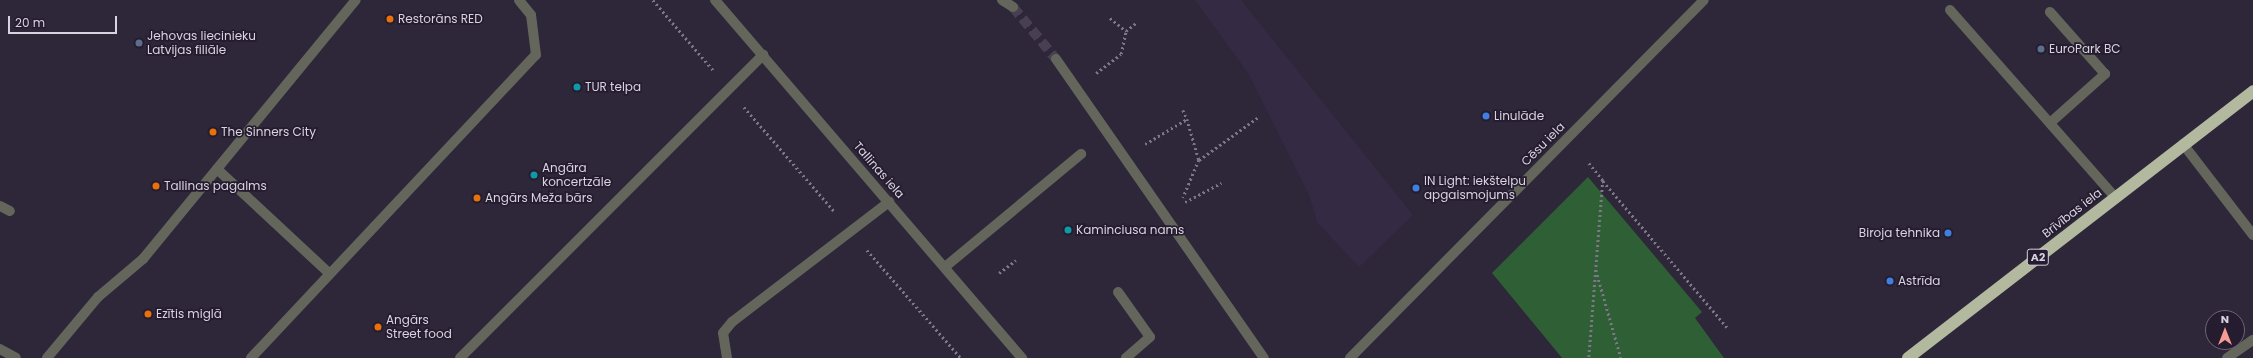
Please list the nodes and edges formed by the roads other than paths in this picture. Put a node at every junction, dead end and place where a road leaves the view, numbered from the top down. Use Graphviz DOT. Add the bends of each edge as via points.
graph roads {
  1 [pos="356,0"];
  2 [pos="519,0"];
  3 [pos="715,0"];
  4 [pos="1002,0"];
  5 [pos="1704,0"];
  6 [pos="1013,7"];
  7 [pos="1950,10"];
  8 [pos="2050,12"];
  9 [pos="762,56"];
  10 [pos="1056,58"];
  11 [pos="2253,91"];
  12 [pos="2050,123"];
  13 [pos="2183,144"];
  14 [pos="1082,154"];
  15 [pos="217,169"];
  16 [pos="2115,197"];
  17 [pos="889,202"];
  18 [pos="0,206"];
  19 [pos="10,211"];
  20 [pos="2253,234"];
  21 [pos="945,267"];
  22 [pos="330,274"];
  23 [pos="1118,292"];
  24 [pos="2253,340"];
  25 [pos="0,349"];
  26 [pos="16,358"];
  27 [pos="47,358"];
  28 [pos="251,358"];
  29 [pos="460,358"];
  30 [pos="727,358"];
  31 [pos="1022,358"];
  32 [pos="1126,358"];
  33 [pos="1264,358"];
  34 [pos="1350,358"];
  35 [pos="1908,358"];
  36 [pos="2227,358"];
  1 -- 15 [label="street"];
  2 -- 22 [label="street" via="531,15 536,56"];
  3 -- 9 [label="street, Tallinas iela"];
  4 -- 6 [label="street"];
  5 -- 34 [label="street, Cēsu iela"];
  7 -- 12 [label="street"];
  8 -- 12 [label="street" via="2105,74"];
  9 -- 17 [label="street, Tallinas iela"];
  9 -- 29 [label="street"];
  10 -- 33 [label="street"];
  11 -- 13 [label="highway, Brīvības iela / A2"];
  12 -- 16 [label="street"];
  13 -- 16 [label="highway, Brīvības iela / A2"];
  13 -- 20 [label="street"];
  14 -- 21 [label="street"];
  15 -- 22 [label="street"];
  15 -- 27 [label="street" via="143,259 98,297"];
  16 -- 35 [label="highway, Brīvības iela / A2"];
  17 -- 21 [label="street, Tallinas iela"];
  17 -- 30 [label="street" via="732,322 723,333"];
  18 -- 19 [label="street"];
  21 -- 31 [label="street, Tallinas iela"];
  22 -- 28 [label="street"];
  23 -- 32 [label="street" via="1150,337"];
  24 -- 36 [label="street"];
  25 -- 26 [label="street"];
}
